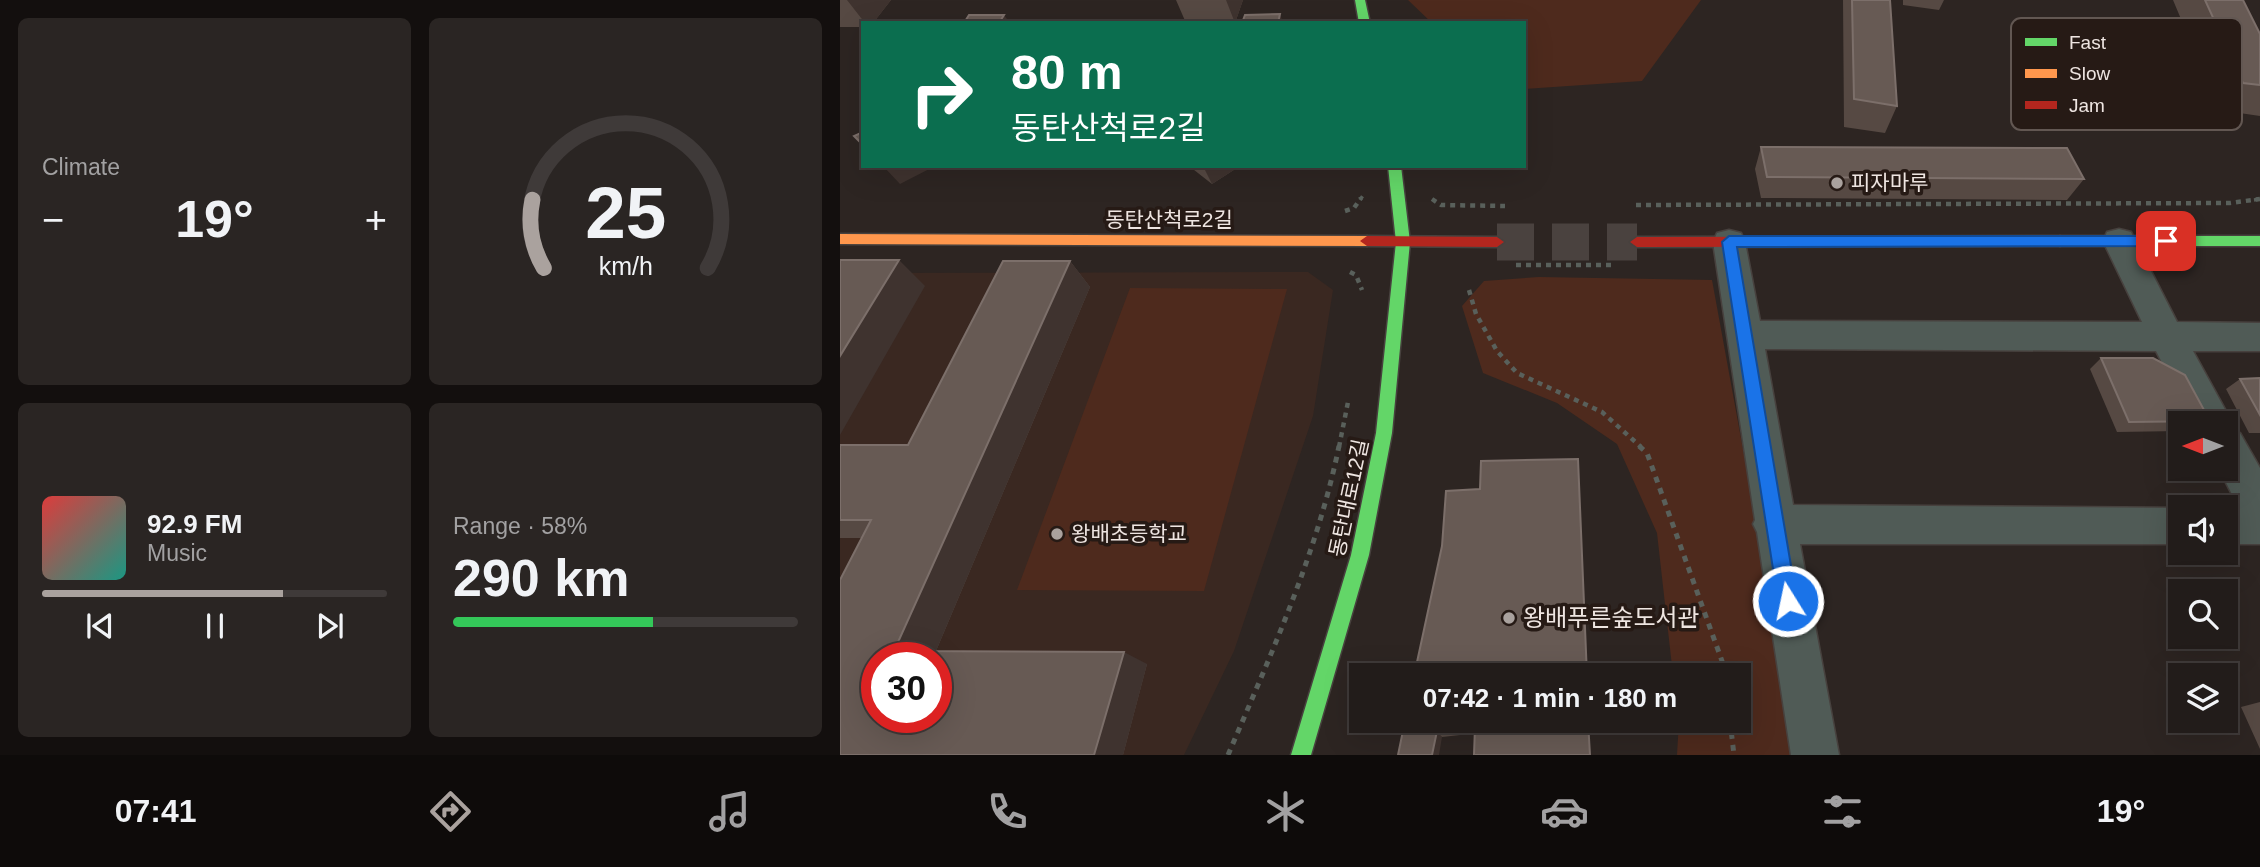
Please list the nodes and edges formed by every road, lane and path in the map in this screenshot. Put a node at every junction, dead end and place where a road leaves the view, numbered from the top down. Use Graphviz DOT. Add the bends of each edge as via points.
graph roads {
  1 [pos="1360,0"];
  2 [pos="1365,21"];
  3 [pos="1394,168"];
  4 [pos="1428,194"];
  5 [pos="2260,199"];
  6 [pos="1636,205"];
  7 [pos="1505,206"];
  8 [pos="840,239"];
  9 [pos="2119,241"];
  10 [pos="2260,241"];
  11 [pos="1403,242"];
  12 [pos="1497,242"];
  13 [pos="1637,242"];
  14 [pos="1729,242"];
  15 [pos="1515,265"];
  16 [pos="1624,265"];
  17 [pos="1347,271"];
  18 [pos="1469,290"];
  19 [pos="1363,302"];
  20 [pos="1743,335"];
  21 [pos="2166,336"];
  22 [pos="2260,337"];
  23 [pos="1349,400"];
  24 [pos="2207,411"];
  25 [pos="2238,467"];
  26 [pos="2260,507"];
  27 [pos="1774,524"];
  28 [pos="2168,525"];
  29 [pos="2238,525"];
  30 [pos="2260,525"];
  31 [pos="1722,663"];
  32 [pos="1731,733"];
  33 [pos="1228,755"];
  34 [pos="1301,755"];
  35 [pos="1734,755"];
  36 [pos="1815,755"];
  1 -- 2 [label="street"];
  3 -- 11 [label="street, 동탄대로12길"];
  4 -- 7 [label="path" via="1441,205"];
  5 -- 6 [label="path" via="2230,203"];
  8 -- 11 [label="street, 동탄산척로2길"];
  9 -- 10 [label="street"];
  9 -- 14 [label="street"];
  9 -- 21 [label="street"];
  11 -- 12 [label="street, 동탄산척로2길"];
  11 -- 34 [label="street, 동탄대로12길" via="1384,433 1360,555"];
  13 -- 14 [label="street"];
  14 -- 20 [label="street"];
  15 -- 16 [label="path"];
  17 -- 19 [label="path" via="1356,275"];
  18 -- 31 [label="path" via="1476,314 1497,351 1517,373 1602,412 1647,453"];
  20 -- 21 [label="street"];
  20 -- 27 [label="street"];
  21 -- 22 [label="street"];
  21 -- 24 [label="street"];
  23 -- 33 [label="path" via="1331,486 1290,611"];
  25 -- 26 [label="street"];
  27 -- 28 [label="street"];
  27 -- 36 [label="street"];
  29 -- 30 [label="street"];
  32 -- 35 [label="path"];
}
